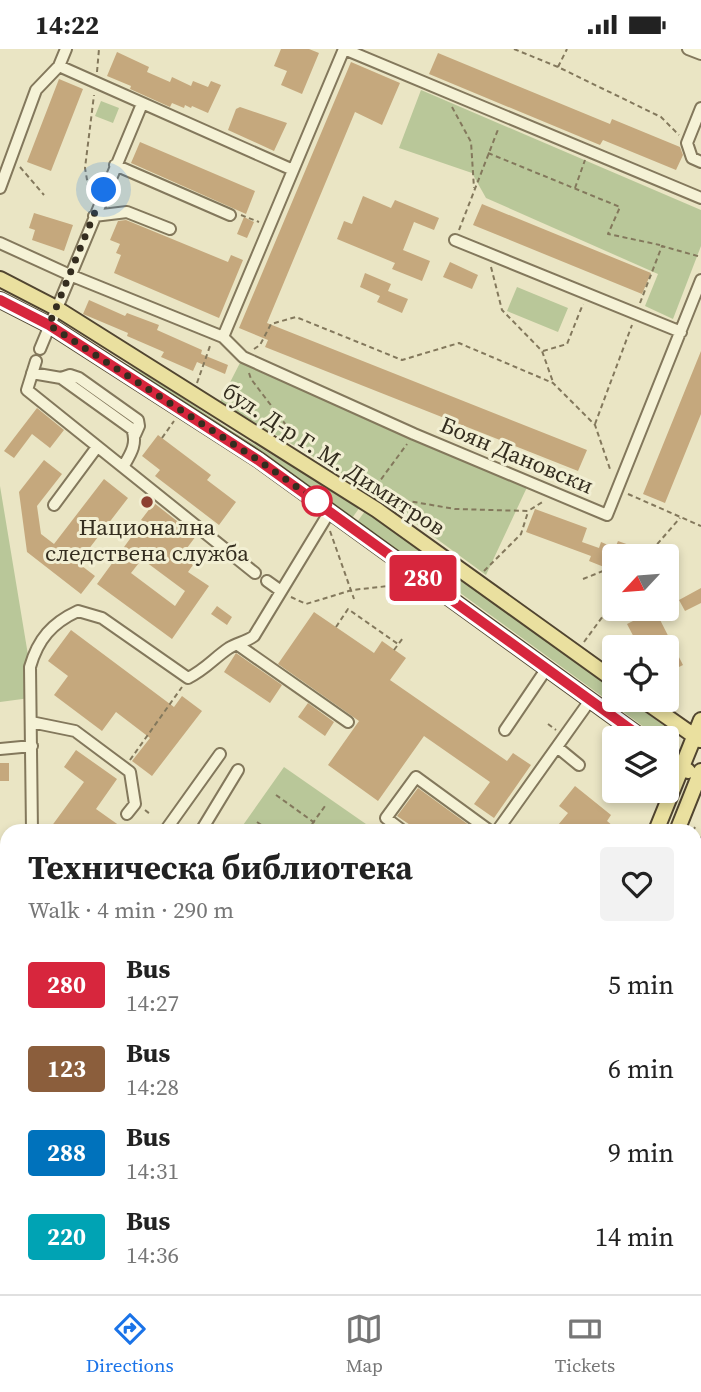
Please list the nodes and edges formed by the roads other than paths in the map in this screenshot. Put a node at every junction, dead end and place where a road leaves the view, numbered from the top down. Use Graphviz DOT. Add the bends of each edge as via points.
graph roads {
  1 [pos="66,49"];
  2 [pos="344,49"];
  3 [pos="688,49"];
  4 [pos="701,54"];
  5 [pos="59,66"];
  6 [pos="142,103"];
  7 [pos="701,109"];
  8 [pos="701,162"];
  9 [pos="115,165"];
  10 [pos="293,170"];
  11 [pos="0,188"];
  12 [pos="701,198"];
  13 [pos="230,215"];
  14 [pos="94,216"];
  15 [pos="170,229"];
  16 [pos="454,240"];
  17 [pos="0,243"];
  18 [pos="70,275"];
  19 [pos="0,279"];
  20 [pos="701,280"];
  21 [pos="0,300"];
  22 [pos="56,308"];
  23 [pos="49,325"];
  24 [pos="681,333"];
  25 [pos="219,335"];
  26 [pos="40,349"];
  27 [pos="36,361"];
  28 [pos="32,373"];
  29 [pos="97,447"];
  30 [pos="123,467"];
  31 [pos="54,505"];
  32 [pos="328,514"];
  33 [pos="255,573"];
  34 [pos="267,581"];
  35 [pos="281,591"];
  36 [pos="238,645"];
  37 [pos="547,668"];
  38 [pos="602,671"];
  39 [pos="591,699"];
  40 [pos="660,712"];
  41 [pos="701,720"];
  42 [pos="31,722"];
  43 [pos="348,722"];
  44 [pos="627,726"];
  45 [pos="505,730"];
  46 [pos="698,739"];
  47 [pos="32,746"];
  48 [pos="557,747"];
  49 [pos="0,749"];
  50 [pos="220,754"];
  51 [pos="579,765"];
  52 [pos="679,765"];
  53 [pos="682,767"];
  54 [pos="238,770"];
  55 [pos="700,777"];
  56 [pos="127,814"];
  57 [pos="32,824"];
  58 [pos="170,824"];
  59 [pos="207,824"];
  60 [pos="394,824"];
  61 [pos="480,824"];
  62 [pos="506,824"];
  63 [pos="659,824"];
  64 [pos="680,824"];
  1 -- 5 [label="street"];
  2 -- 10 [label="street"];
  2 -- 12 [label="street"];
  3 -- 4 [label="street"];
  5 -- 6 [label="street"];
  5 -- 11 [label="street" via="36,90"];
  6 -- 9 [label="street"];
  6 -- 10 [label="street"];
  7 -- 8 [label="street" via="687,143 692,158"];
  9 -- 13 [label="street"];
  9 -- 14 [label="street"];
  10 -- 25 [label="street"];
  14 -- 15 [label="street" via="127,212"];
  14 -- 18 [label="street"];
  16 -- 24 [label="street"];
  17 -- 18 [label="street, Боян Дановски"];
  18 -- 22 [label="street"];
  18 -- 25 [label="street, Боян Дановски"];
  19 -- 22 [label="main road, бул. Д-р Г. М. Димитров"];
  20 -- 24 [label="street, Боян Дановски"];
  21 -- 23 [label="main road, бул. Д-р Г. М. Димитров"];
  22 -- 23 [label="street"];
  22 -- 38 [label="main road, бул. Д-р Г. М. Димитров" via="377,510"];
  23 -- 26 [label="street"];
  23 -- 32 [label="main road, бул. Д-р Г. М. Димитров" via="258,460"];
  24 -- 25 [label="street, Боян Дановски" via="607,515 414,434 248,354"];
  27 -- 28 [label="street"];
  28 -- 29 [label="street" via="27,390"];
  28 -- 30 [label="street" via="79,378 138,420 134,447"];
  29 -- 30 [label="street"];
  29 -- 31 [label="street"];
  30 -- 33 [label="street"];
  32 -- 35 [label="street"];
  32 -- 37 [label="main road, бул. Д-р Г. М. Димитров"];
  34 -- 35 [label="street"];
  35 -- 36 [label="street" via="254,636"];
  36 -- 42 [label="street" via="188,678 102,618 78,611 60,619 36,647 30,667"];
  36 -- 43 [label="street"];
  37 -- 39 [label="main road, бул. Д-р Г. М. Димитров"];
  37 -- 45 [label="street"];
  39 -- 44 [label="main road, бул. Д-р Г. М. Димитров"];
  39 -- 48 [label="street"];
  40 -- 46 [label="main road"];
  41 -- 46 [label="main road"];
  42 -- 47 [label="street"];
  42 -- 56 [label="street" via="75,731 130,772 135,804"];
  46 -- 53 [label="main road"];
  47 -- 49 [label="street"];
  47 -- 57 [label="street"];
  48 -- 51 [label="street"];
  48 -- 62 [label="street"];
  50 -- 58 [label="street"];
  52 -- 53 [label="main road"];
  53 -- 55 [label="main road"];
  53 -- 63 [label="main road"];
  54 -- 59 [label="street"];
  55 -- 64 [label="main road"];
  60 -- 61 [label="street" via="386,818 416,777"];
}
